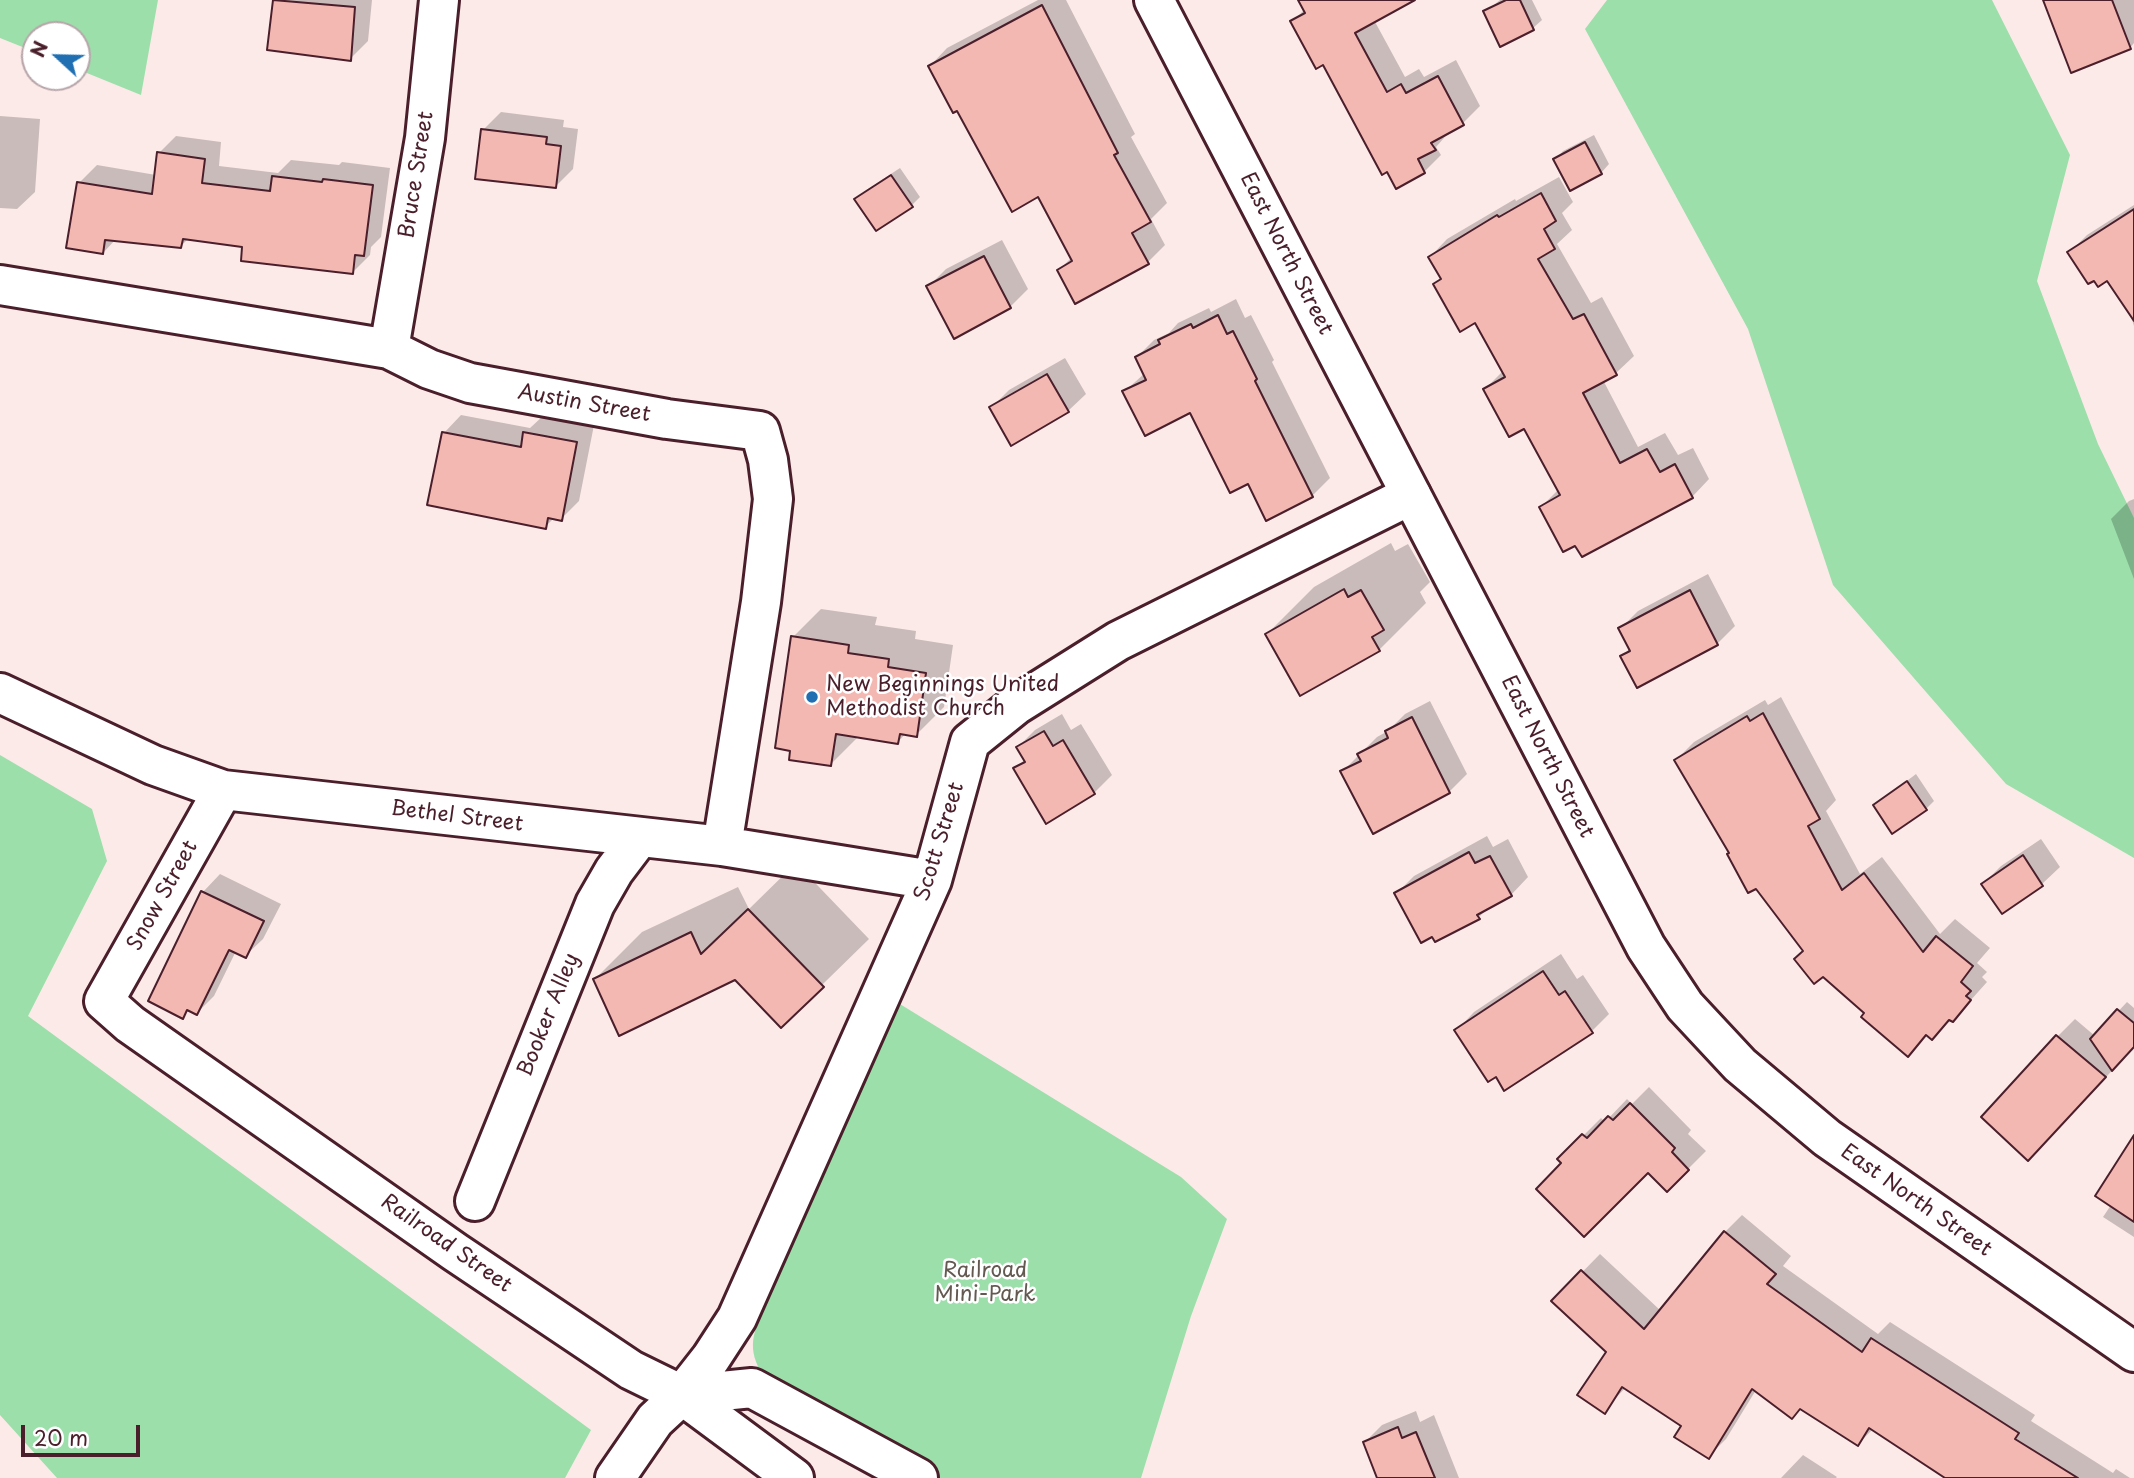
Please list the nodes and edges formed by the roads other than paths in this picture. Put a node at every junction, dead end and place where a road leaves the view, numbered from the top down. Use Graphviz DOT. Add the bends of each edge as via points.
graph roads {
  1 [pos="439,0"];
  2 [pos="1154,0"];
  3 [pos="0,285"];
  4 [pos="389,349"];
  5 [pos="1411,495"];
  6 [pos="0,694"];
  7 [pos="223,790"];
  8 [pos="639,838"];
  9 [pos="722,846"];
  10 [pos="932,880"];
  11 [pos="104,1001"];
  12 [pos="475,1201"];
  13 [pos="2134,1352"];
  14 [pos="682,1395"];
  15 [pos="615,1478"];
  16 [pos="794,1478"];
  17 [pos="918,1478"];
  1 -- 4 [label="street, Bruce Street" via="425,138"];
  2 -- 5 [label="street, East North Street"];
  3 -- 4 [label="street, Austin Street"];
  4 -- 9 [label="street, Austin Street" via="470,383 760,431 772,499 761,602"];
  5 -- 10 [label="street, Scott Street" via="1118,641 1016,705 970,742"];
  5 -- 13 [label="street, East North Street" via="1646,947 1685,1006 1740,1065 1827,1138"];
  6 -- 7 [label="street, Bethel Street" via="153,765"];
  7 -- 8 [label="street, Bethel Street"];
  7 -- 11 [label="street, Snow Street"];
  8 -- 9 [label="street, Bethel Street"];
  8 -- 12 [label="street, Booker Alley" via="595,904"];
  9 -- 10 [label="street, Bethel Street"];
  10 -- 14 [label="street, Scott Street" via="737,1318"];
  11 -- 14 [label="street, Railroad Street" via="130,1024 456,1252 631,1370"];
  14 -- 15 [label="street, Scott Street" via="655,1420"];
  14 -- 16 [label="street, Railroad Street"];
  14 -- 17 [label="street" via="752,1388"];
}
